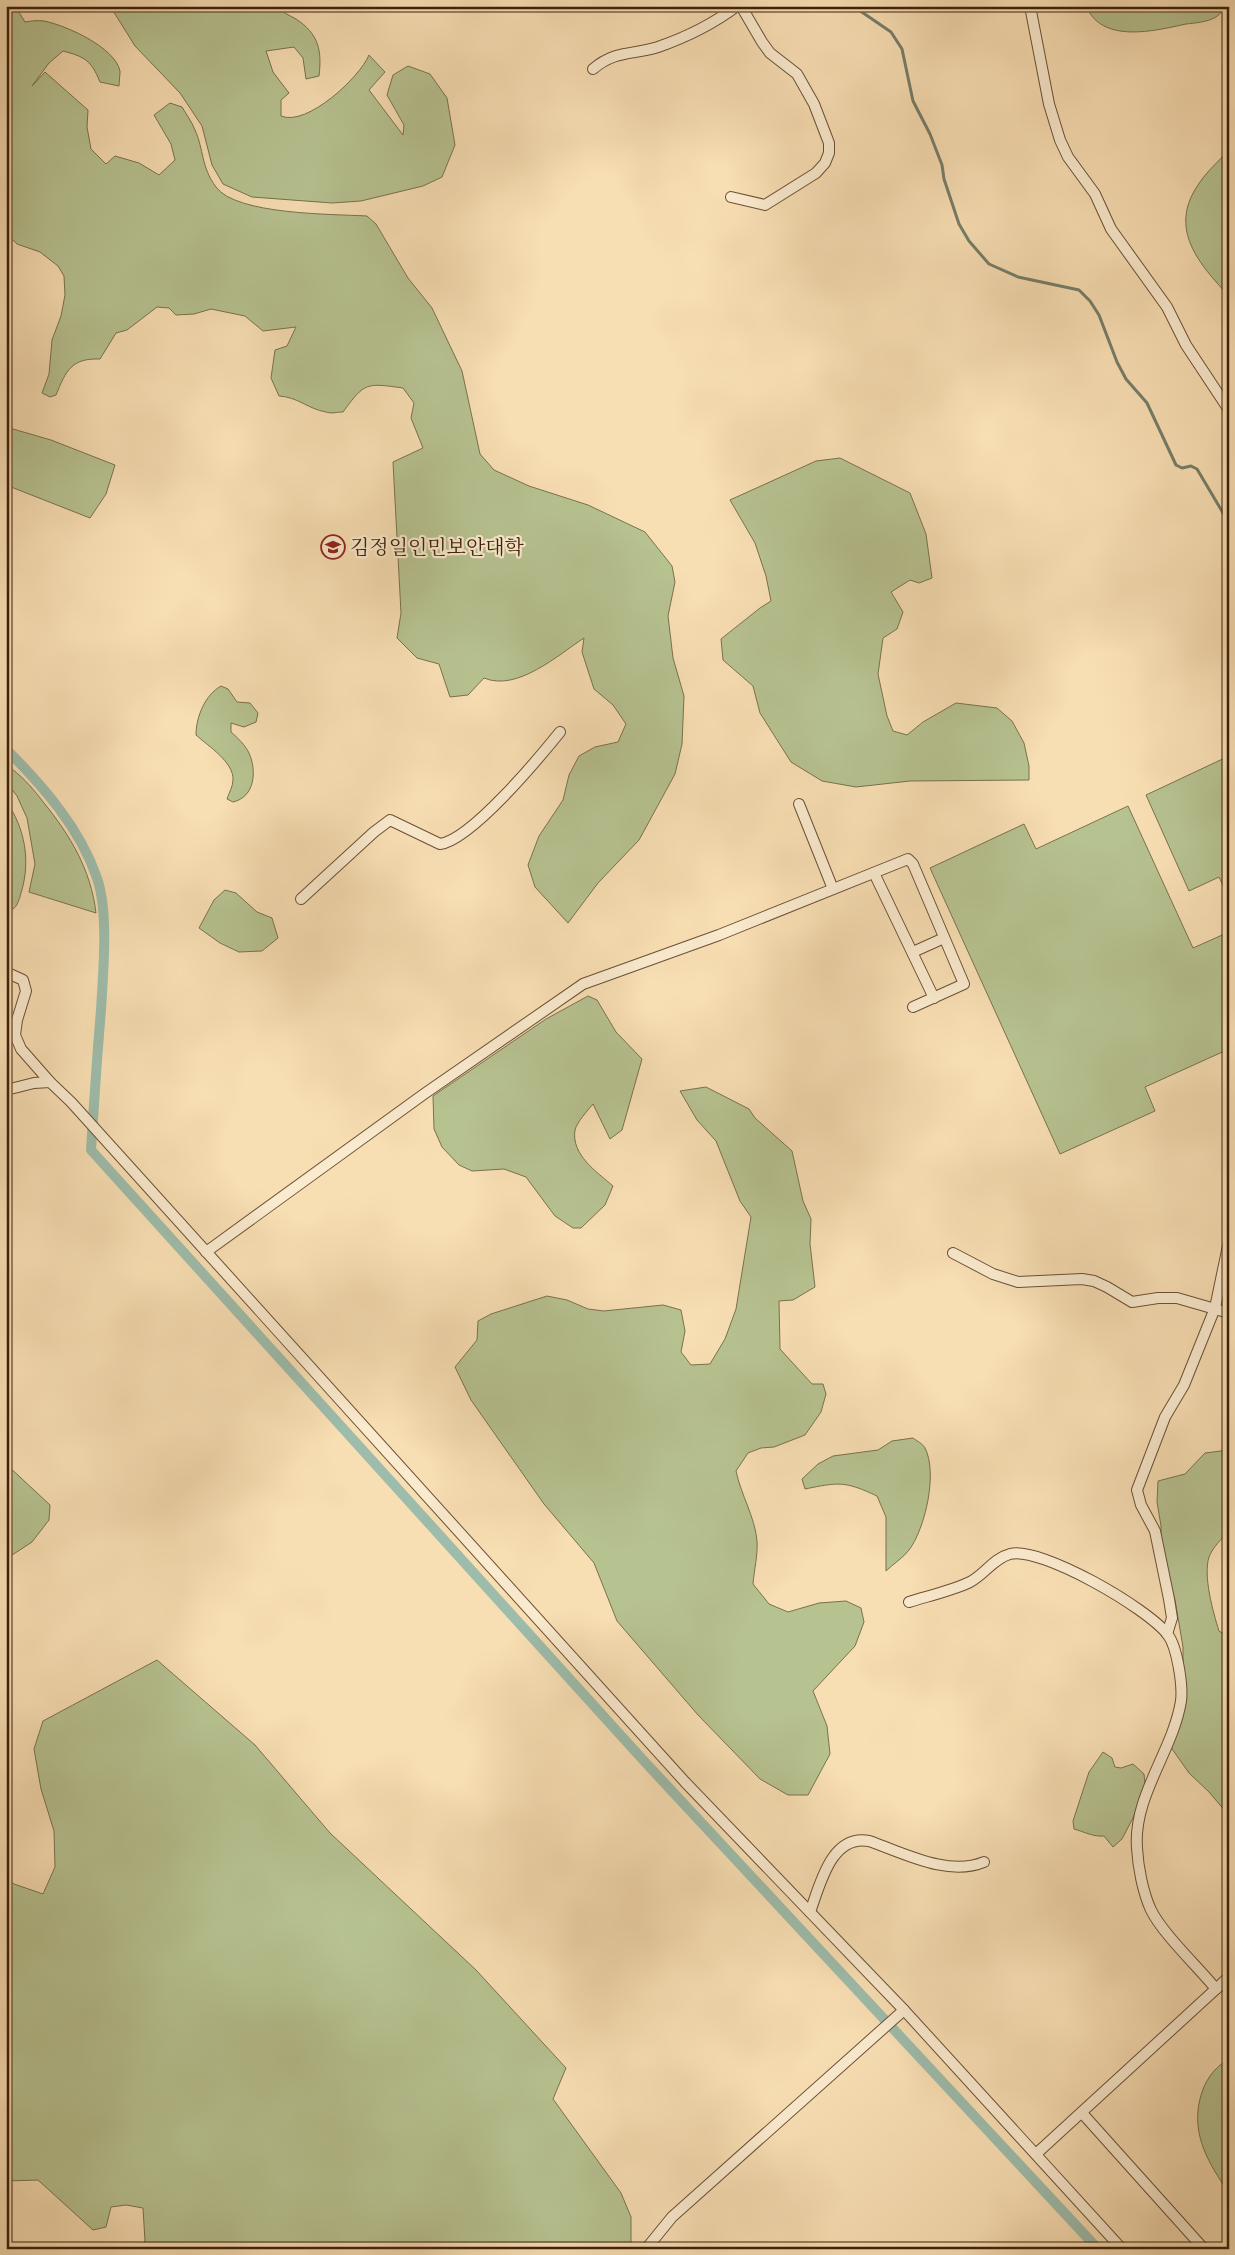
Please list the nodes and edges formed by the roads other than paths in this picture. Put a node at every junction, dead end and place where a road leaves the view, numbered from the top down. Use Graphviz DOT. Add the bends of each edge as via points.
graph roads {
  1 [pos="737,6"];
  2 [pos="741,6"];
  3 [pos="1030,6"];
  4 [pos="593,69"];
  5 [pos="731,197"];
  6 [pos="1229,410"];
  7 [pos="560,732"];
  8 [pos="799,804"];
  9 [pos="874,873"];
  10 [pos="833,889"];
  11 [pos="301,899"];
  12 [pos="944,938"];
  13 [pos="913,952"];
  14 [pos="10,974"];
  15 [pos="934,998"];
  16 [pos="913,1008"];
  17 [pos="50,1082"];
  18 [pos="6,1090"];
  19 [pos="1229,1240"];
  20 [pos="206,1252"];
  21 [pos="953,1253"];
  22 [pos="1214,1308"];
  23 [pos="1229,1313"];
  24 [pos="909,1602"];
  25 [pos="1167,1634"];
  26 [pos="984,1862"];
  27 [pos="810,1912"];
  28 [pos="1229,1977"];
  29 [pos="1216,1989"];
  30 [pos="902,2012"];
  31 [pos="1082,2113"];
  32 [pos="1036,2154"];
  33 [pos="646,2249"];
  34 [pos="1122,2249"];
  35 [pos="1204,2249"];
  1 -- 4 [label="street" via="690,35 655,48 619,54 603,60"];
  2 -- 5 [label="street" via="770,53 797,74 814,104 829,143 829,153 816,173 765,205"];
  3 -- 6 [label="street" via="1048,104 1060,140 1095,194 1111,229 1168,307 1186,346"];
  7 -- 11 [label="street" via="537,762 458,838 440,844 390,820"];
  8 -- 10 [label="street"];
  9 -- 10 [label="street"];
  9 -- 12 [label="street" via="908,859"];
  9 -- 13 [label="street"];
  10 -- 20 [label="street" via="719,935 583,984"];
  12 -- 13 [label="street"];
  12 -- 15 [label="street" via="964,984"];
  13 -- 15 [label="street"];
  14 -- 17 [label="street" via="23,980 26,991 15,1035 22,1049"];
  15 -- 16 [label="street"];
  17 -- 18 [label="street"];
  17 -- 20 [label="street"];
  19 -- 22 [label="street"];
  20 -- 27 [label="street" via="685,1782"];
  21 -- 22 [label="street" via="993,1274 1018,1282 1082,1279 1107,1287 1132,1302 1177,1298"];
  22 -- 23 [label="street"];
  22 -- 25 [label="street" via="1184,1385 1165,1416 1137,1490 1155,1531 1172,1618"];
  24 -- 25 [label="street" via="969,1582 1009,1554 1022,1553 1042,1558 1140,1608"];
  25 -- 29 [label="street" via="1180,1675 1181,1698 1176,1722 1136,1827 1137,1850 1151,1910"];
  26 -- 27 [label="street" via="946,1866 869,1841 850,1841 837,1852"];
  27 -- 30 [label="street"];
  28 -- 29 [label="street"];
  29 -- 31 [label="street"];
  30 -- 32 [label="street"];
  30 -- 33 [label="street" via="672,2217"];
  31 -- 32 [label="street"];
  31 -- 35 [label="street"];
  32 -- 34 [label="street"];
}
